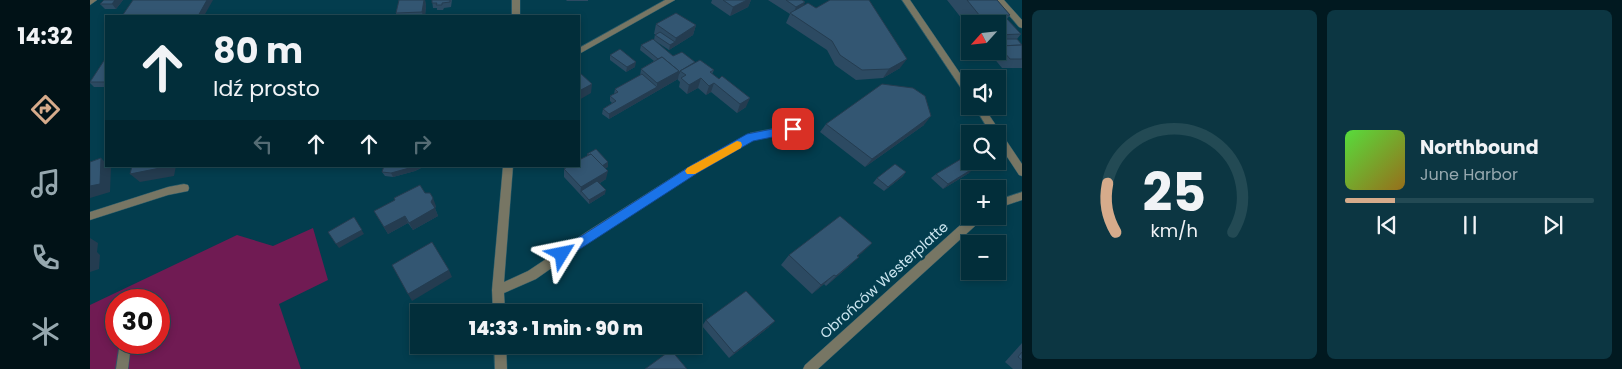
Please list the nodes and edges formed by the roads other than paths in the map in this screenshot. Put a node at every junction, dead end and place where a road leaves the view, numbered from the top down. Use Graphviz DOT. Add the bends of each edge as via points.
graph roads {
  1 [pos="93,0"];
  2 [pos="516,0"];
  3 [pos="671,0"];
  4 [pos="906,0"];
  5 [pos="1000,0"];
  6 [pos="90,3"];
  7 [pos="516,15"];
  8 [pos="1022,25"];
  9 [pos="580,50"];
  10 [pos="961,81"];
  11 [pos="793,129"];
  12 [pos="1006,148"];
  13 [pos="508,167"];
  14 [pos="1022,172"];
  15 [pos="184,188"];
  16 [pos="1022,196"];
  17 [pos="1006,201"];
  18 [pos="90,216"];
  19 [pos="969,225"];
  20 [pos="498,290"];
  21 [pos="499,304"];
  22 [pos="124,354"];
  23 [pos="501,354"];
  24 [pos="122,369"];
  25 [pos="502,369"];
  26 [pos="809,369"];
  1 -- 6 [label="street"];
  2 -- 7 [label="street"];
  3 -- 9 [label="street"];
  4 -- 10 [label="street"];
  5 -- 8 [label="street"];
  11 -- 20 [label="street" via="751,137 680,178 532,275"];
  12 -- 14 [label="street"];
  13 -- 20 [label="street"];
  15 -- 18 [label="street"];
  16 -- 17 [label="street"];
  19 -- 26 [label="street, Obrońców Westerplatte"];
  20 -- 21 [label="street"];
  22 -- 24 [label="street"];
  23 -- 25 [label="street"];
}
